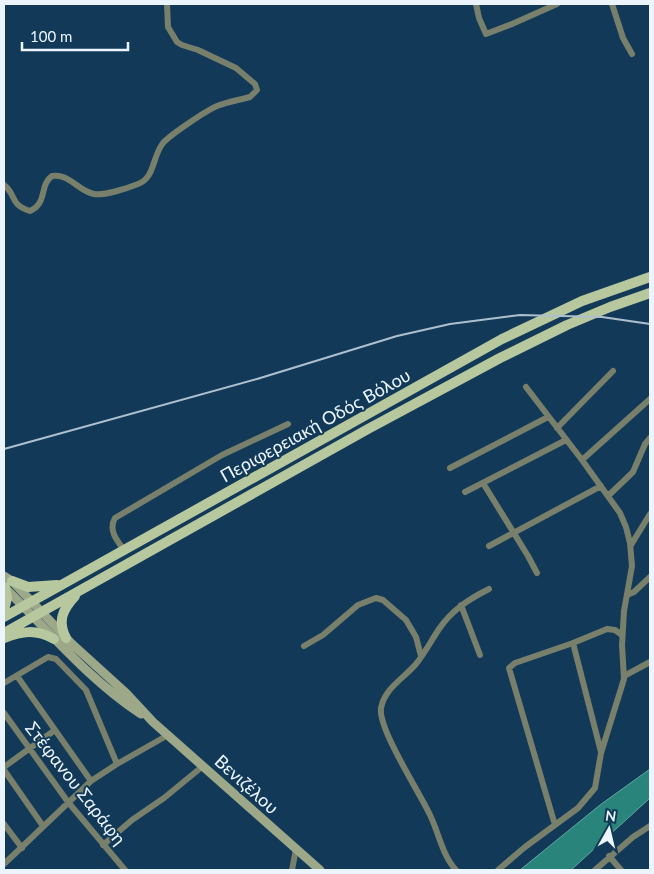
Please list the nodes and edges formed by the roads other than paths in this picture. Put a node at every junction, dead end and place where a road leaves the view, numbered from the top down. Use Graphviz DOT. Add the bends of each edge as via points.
graph roads {
  1 [pos="167,4"];
  2 [pos="476,4"];
  3 [pos="557,4"];
  4 [pos="612,4"];
  5 [pos="632,54"];
  6 [pos="4,185"];
  7 [pos="650,277"];
  8 [pos="650,293"];
  9 [pos="613,371"];
  10 [pos="526,387"];
  11 [pos="650,399"];
  12 [pos="548,417"];
  13 [pos="288,424"];
  14 [pos="557,428"];
  15 [pos="650,438"];
  16 [pos="566,440"];
  17 [pos="582,460"];
  18 [pos="450,468"];
  19 [pos="483,483"];
  20 [pos="601,486"];
  21 [pos="465,492"];
  22 [pos="608,496"];
  23 [pos="650,514"];
  24 [pos="515,533"];
  25 [pos="631,545"];
  26 [pos="489,546"];
  27 [pos="124,550"];
  28 [pos="537,573"];
  29 [pos="650,577"];
  30 [pos="6,583"];
  31 [pos="63,584"];
  32 [pos="489,589"];
  33 [pos="79,591"];
  34 [pos="627,595"];
  35 [pos="28,604"];
  36 [pos="461,605"];
  37 [pos="4,610"];
  38 [pos="37,614"];
  39 [pos="4,617"];
  40 [pos="4,633"];
  41 [pos="622,635"];
  42 [pos="4,638"];
  43 [pos="66,638"];
  44 [pos="54,639"];
  45 [pos="573,643"];
  46 [pos="304,646"];
  47 [pos="480,655"];
  48 [pos="422,656"];
  49 [pos="650,662"];
  50 [pos="17,676"];
  51 [pos="624,676"];
  52 [pos="4,683"];
  53 [pos="4,713"];
  54 [pos="154,722"];
  55 [pos="55,730"];
  56 [pos="168,735"];
  57 [pos="28,748"];
  58 [pos="601,753"];
  59 [pos="117,764"];
  60 [pos="203,766"];
  61 [pos="4,768"];
  62 [pos="91,781"];
  63 [pos="68,802"];
  64 [pos="4,824"];
  65 [pos="555,825"];
  66 [pos="43,826"];
  67 [pos="650,826"];
  68 [pos="103,845"];
  69 [pos="22,848"];
  70 [pos="296,849"];
  71 [pos="609,856"];
  72 [pos="4,864"];
  73 [pos="125,870"];
  74 [pos="292,870"];
  75 [pos="320,870"];
  76 [pos="456,870"];
  77 [pos="498,870"];
  78 [pos="595,870"];
  79 [pos="621,870"];
  1 -- 6 [label="street" via="168,27 177,42 236,68 255,84 257,90 254,94 215,107 171,136 159,150 150,175 136,185 94,194 61,176 52,176 46,183 41,202 30,211 20,208"];
  2 -- 3 [label="street" via="486,34"];
  4 -- 5 [label="street"];
  7 -- 27 [label="main road, Περιφερειακή Οδός Βόλου" via="582,301 502,339"];
  8 -- 33 [label="main road, Περιφερειακή Οδός Βόλου" via="567,324 500,358"];
  9 -- 14 [label="street"];
  10 -- 12 [label="street"];
  11 -- 17 [label="street"];
  12 -- 14 [label="street"];
  12 -- 18 [label="street"];
  13 -- 27 [label="street" via="222,455 115,518 112,532"];
  14 -- 16 [label="street"];
  15 -- 22 [label="street" via="633,472"];
  16 -- 17 [label="street"];
  16 -- 19 [label="street"];
  17 -- 20 [label="street"];
  19 -- 21 [label="street"];
  19 -- 24 [label="street"];
  20 -- 22 [label="street"];
  20 -- 24 [label="street"];
  22 -- 25 [label="street" via="626,527"];
  23 -- 25 [label="street"];
  24 -- 26 [label="street"];
  24 -- 28 [label="street"];
  25 -- 34 [label="street" via="632,566"];
  27 -- 31 [label="main road, Περιφερειακή Οδός Βόλου"];
  29 -- 34 [label="street"];
  30 -- 31 [label="main road" via="33,588"];
  30 -- 35 [label="main road"];
  30 -- 37 [label="main road"];
  31 -- 35 [label="main road, Περιφερειακή Οδός Βόλου"];
  32 -- 36 [label="street"];
  33 -- 38 [label="main road, Περιφερειακή Οδός Βόλου"];
  33 -- 43 [label="main road" via="61,617"];
  34 -- 41 [label="street"];
  35 -- 38 [label="main road"];
  35 -- 39 [label="main road, Περιφερειακή Οδός Βόλου"];
  36 -- 47 [label="street"];
  36 -- 48 [label="street" via="442,624"];
  38 -- 40 [label="main road, Περιφερειακή Οδός Βόλου"];
  38 -- 43 [label="main road, Βενιζέλου"];
  38 -- 44 [label="main road, Βενιζέλου"];
  41 -- 45 [label="street" via="609,628"];
  41 -- 51 [label="street"];
  42 -- 44 [label="main road" via="31,631"];
  43 -- 54 [label="main road, Βενιζέλου"];
  44 -- 54 [label="main road, Βενιζέλου" via="120,700"];
  45 -- 58 [label="street"];
  45 -- 65 [label="street" via="509,668"];
  46 -- 48 [label="street" via="323,635 358,605 376,598 383,600 406,620 416,636"];
  48 -- 76 [label="street" via="388,692 381,716 430,814 446,856"];
  49 -- 51 [label="street"];
  50 -- 52 [label="street"];
  50 -- 55 [label="street"];
  50 -- 59 [label="street" via="52,657 56,658 86,690"];
  51 -- 58 [label="street"];
  53 -- 57 [label="street, Στέφανου Σαράφη"];
  54 -- 56 [label="main road, Βενιζέλου"];
  55 -- 57 [label="street"];
  55 -- 62 [label="street"];
  56 -- 59 [label="street"];
  56 -- 60 [label="main road, Βενιζέλου"];
  57 -- 61 [label="street"];
  57 -- 63 [label="street, Στέφανου Σαράφη"];
  58 -- 65 [label="street" via="592,792"];
  59 -- 62 [label="street"];
  60 -- 68 [label="street"];
  60 -- 70 [label="main road, Βενιζέλου"];
  61 -- 66 [label="street"];
  62 -- 63 [label="street"];
  63 -- 66 [label="street"];
  63 -- 68 [label="street, Στέφανου Σαράφη"];
  64 -- 69 [label="street"];
  65 -- 77 [label="street"];
  66 -- 69 [label="street"];
  67 -- 71 [label="street"];
  68 -- 73 [label="street, Στέφανου Σαράφη"];
  69 -- 72 [label="street"];
  70 -- 74 [label="street"];
  70 -- 75 [label="main road, Βενιζέλου"];
  71 -- 78 [label="street"];
  71 -- 79 [label="street"];
}
